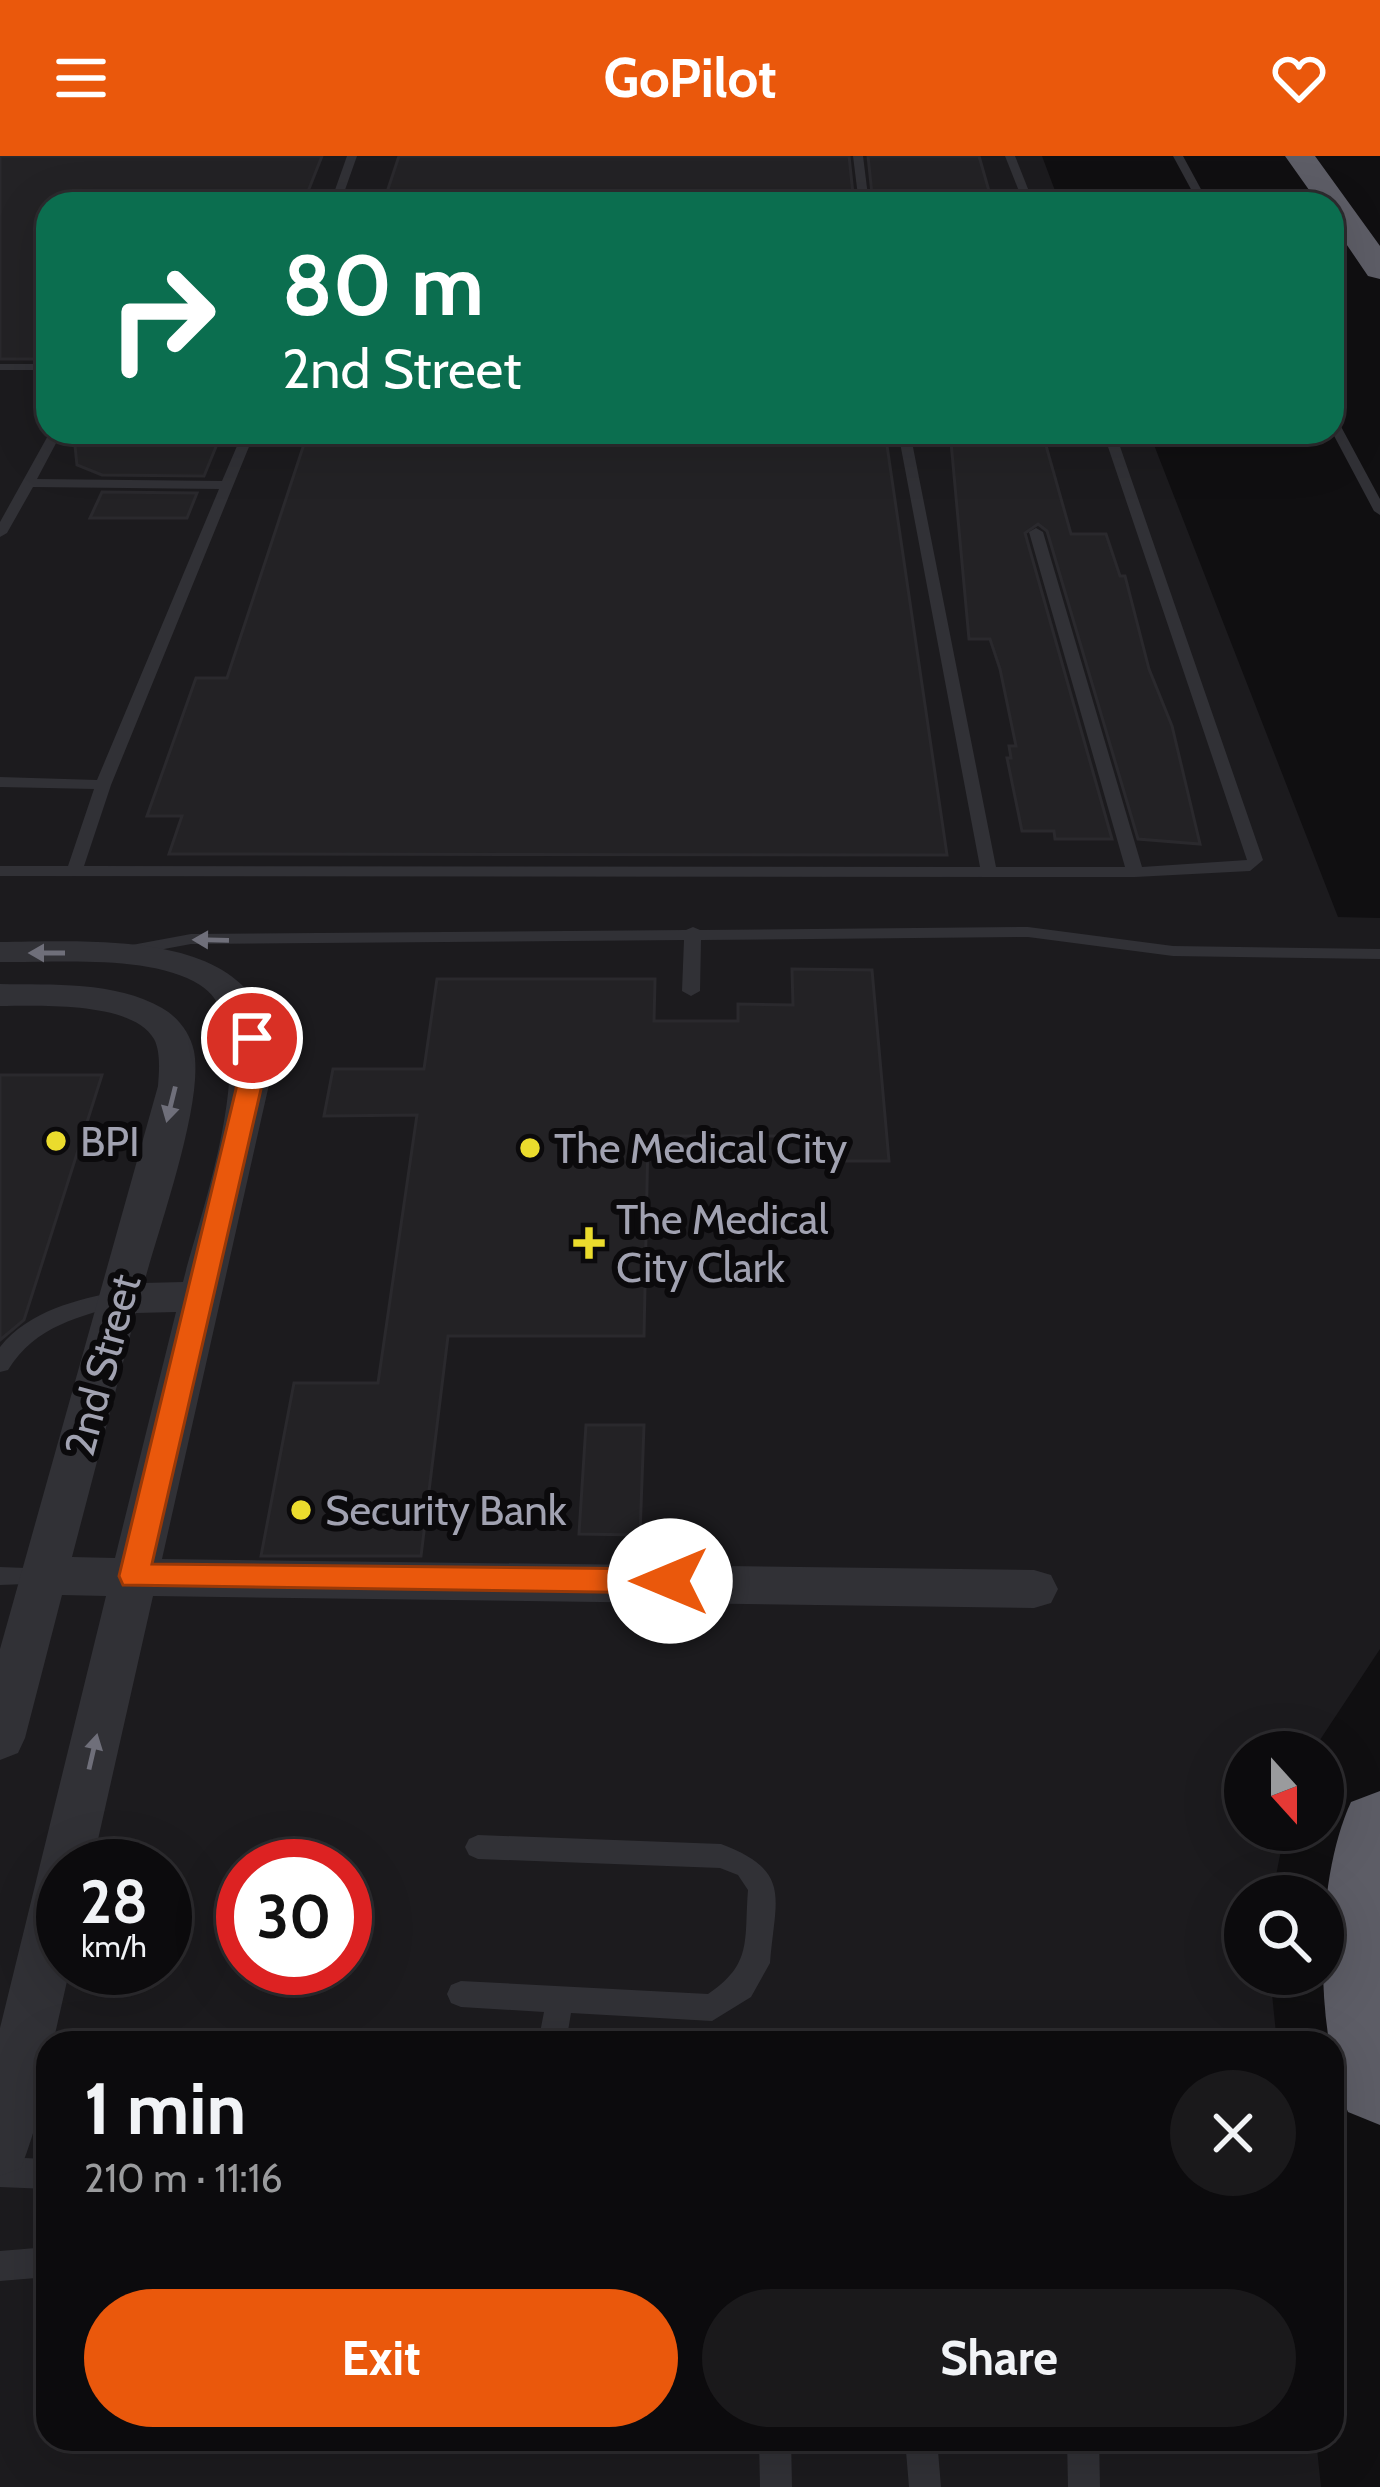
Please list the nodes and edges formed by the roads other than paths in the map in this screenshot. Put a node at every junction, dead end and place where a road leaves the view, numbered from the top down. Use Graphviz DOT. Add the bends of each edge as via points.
graph roads {
  1 [pos="352,156"];
  2 [pos="858,156"];
  3 [pos="1010,156"];
  4 [pos="1178,156"];
  5 [pos="1269,156"];
  6 [pos="1300,156"];
  7 [pos="339,192"];
  8 [pos="862,192"];
  9 [pos="1024,192"];
  10 [pos="1198,192"];
  11 [pos="1294,192"];
  12 [pos="1320,192"];
  13 [pos="1344,233"];
  14 [pos="1344,260"];
  15 [pos="1374,286"];
  16 [pos="0,367"];
  17 [pos="36,367"];
  18 [pos="50,444"];
  19 [pos="244,444"];
  20 [pos="906,444"];
  21 [pos="1112,444"];
  22 [pos="1344,444"];
  23 [pos="29,483"];
  24 [pos="227,485"];
  25 [pos="1380,511"];
  26 [pos="1036,532"];
  27 [pos="0,533"];
  28 [pos="0,782"];
  29 [pos="103,784"];
  30 [pos="75,870"];
  31 [pos="0,871"];
  32 [pos="989,871"];
  33 [pos="1136,872"];
  34 [pos="692,932"];
  35 [pos="0,952"];
  36 [pos="115,953"];
  37 [pos="1380,954"];
  38 [pos="691,992"];
  39 [pos="0,994"];
  40 [pos="200,1297"];
  41 [pos="120,1298"];
  42 [pos="0,1364"];
  43 [pos="22,1576"];
  44 [pos="134,1576"];
  45 [pos="1034,1589"];
  46 [pos="0,1738"];
  47 [pos="1380,1828"];
  48 [pos="72,1839"];
  49 [pos="478,1847"];
  50 [pos="36,1993"];
  51 [pos="461,1994"];
  52 [pos="560,2000"];
  53 [pos="554,2031"];
  54 [pos="1380,2081"];
  55 [pos="0,2146"];
  56 [pos="0,2173"];
  57 [pos="36,2174"];
  58 [pos="36,2263"];
  59 [pos="0,2266"];
  60 [pos="775,2451"];
  61 [pos="922,2451"];
  62 [pos="1084,2451"];
  63 [pos="776,2487"];
  64 [pos="925,2487"];
  65 [pos="1084,2487"];
  1 -- 7 [label="lane"];
  2 -- 8 [label="lane"];
  3 -- 9 [label="lane"];
  4 -- 10 [label="lane"];
  5 -- 11 [label="highway"];
  6 -- 12 [label="highway"];
  13 -- 15 [label="highway"];
  14 -- 15 [label="highway"];
  16 -- 17 [label="lane"];
  18 -- 23 [label="lane"];
  19 -- 24 [label="lane"];
  20 -- 32 [label="lane"];
  21 -- 33 [label="lane" via="1255,860 1241,869"];
  22 -- 25 [label="lane"];
  23 -- 24 [label="lane"];
  23 -- 27 [label="lane"];
  24 -- 29 [label="lane"];
  26 -- 33 [label="lane"];
  28 -- 29 [label="lane"];
  29 -- 30 [label="lane"];
  30 -- 31 [label="lane"];
  30 -- 32 [label="lane"];
  32 -- 33 [label="lane"];
  34 -- 36 [label="lane, one-way" via="191,939"];
  34 -- 37 [label="lane" via="1028,932 1173,951"];
  34 -- 38 [label="lane"];
  36 -- 35 [label="street, one-way"];
  36 -- 40 [label="street, 2nd Street" via="182,964 229,989 265,1028"];
  39 -- 41 [label="street, 2nd Street, one-way" via="133,1009 166,1028 177,1052 177,1086"];
  40 -- 41 [label="street"];
  40 -- 44 [label="street, 2nd Street"];
  41 -- 42 [label="lane" via="64,1310 21,1336"];
  41 -- 43 [label="street, 2nd Street"];
  43 -- 44 [label="street"];
  43 -- 46 [label="street, 2nd Street"];
  44 -- 45 [label="street"];
  48 -- 44 [label="street, 2nd Street, one-way"];
  47 -- 54 [label="highway" via="1368,1979"];
  49 -- 52 [label="lane" via="721,1856 747,1867 761,1887 756,1963 741,1988 712,2008"];
  50 -- 55 [label="street"];
  51 -- 52 [label="lane"];
  52 -- 53 [label="lane"];
  56 -- 57 [label="lane"];
  58 -- 59 [label="lane"];
  60 -- 63 [label="lane"];
  61 -- 64 [label="lane"];
  62 -- 65 [label="lane"];
}
